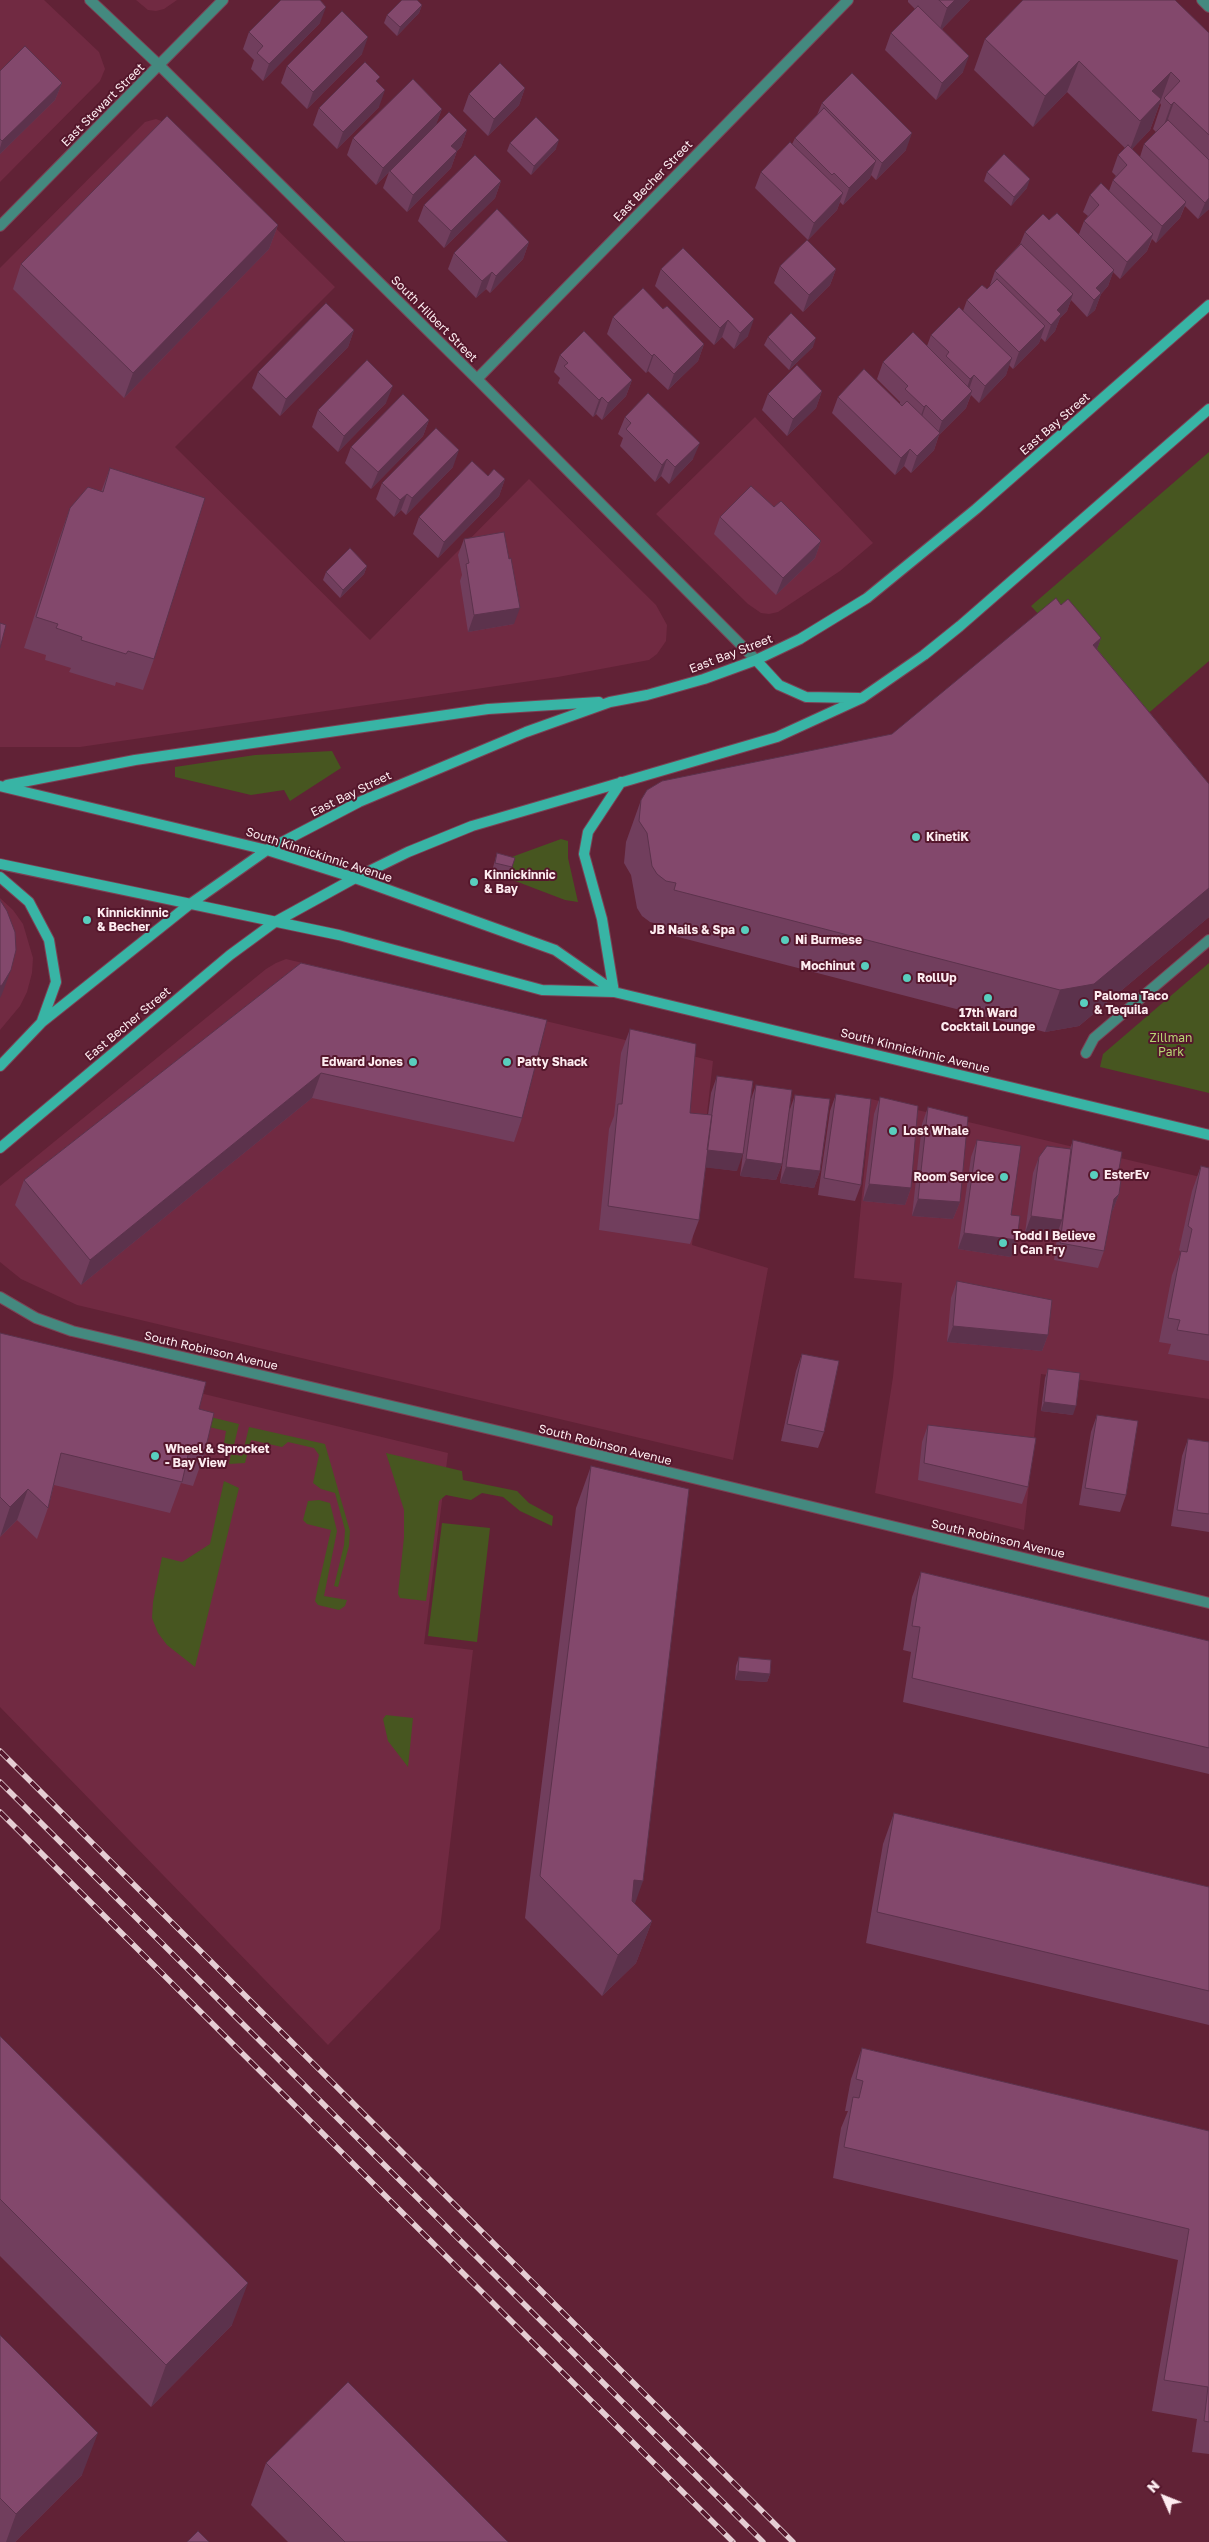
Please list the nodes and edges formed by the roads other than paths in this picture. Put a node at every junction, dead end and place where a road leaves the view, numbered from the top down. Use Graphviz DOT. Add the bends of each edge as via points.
graph roads {
  1 [pos="90,0"];
  2 [pos="223,0"];
  3 [pos="848,0"];
  4 [pos="1202,0"];
  5 [pos="1209,7"];
  6 [pos="160,65"];
  7 [pos="0,226"];
  8 [pos="1209,305"];
  9 [pos="477,379"];
  10 [pos="1209,409"];
  11 [pos="756,660"];
  12 [pos="862,698"];
  13 [pos="610,702"];
  14 [pos="621,782"];
  15 [pos="1,786"];
  16 [pos="267,850"];
  17 [pos="0,864"];
  18 [pos="0,877"];
  19 [pos="355,878"];
  20 [pos="190,904"];
  21 [pos="276,922"];
  22 [pos="1209,940"];
  23 [pos="614,992"];
  24 [pos="42,1022"];
  25 [pos="1086,1053"];
  26 [pos="0,1066"];
  27 [pos="1209,1135"];
  28 [pos="0,1148"];
  29 [pos="0,1297"];
  30 [pos="1209,1603"];
  1 -- 6 [label="street, South Hilbert Street"];
  2 -- 6 [label="street, East Stewart Street"];
  3 -- 9 [label="street, East Becher Street"];
  4 -- 5 [label="street"];
  6 -- 7 [label="street, East Stewart Street"];
  6 -- 9 [label="street, South Hilbert Street"];
  8 -- 11 [label="main road, East Bay Street" via="976,509 867,598 800,639"];
  9 -- 11 [label="street, South Hilbert Street"];
  10 -- 12 [label="main road" via="968,620"];
  11 -- 12 [label="main road" via="779,686 806,697"];
  11 -- 13 [label="main road, East Bay Street" via="704,679"];
  12 -- 14 [label="main road" via="776,737"];
  13 -- 15 [label="main road" via="488,709 135,760"];
  13 -- 16 [label="main road, East Bay Street" via="491,746 360,802"];
  14 -- 19 [label="main road" via="472,826"];
  14 -- 23 [label="main road" via="588,832 584,854 602,920"];
  15 -- 16 [label="main road, South Kinnickinnic Avenue"];
  16 -- 19 [label="main road, South Kinnickinnic Avenue"];
  16 -- 20 [label="main road, East Bay Street"];
  17 -- 20 [label="main road, South Kinnickinnic Avenue"];
  18 -- 24 [label="main road" via="29,902 49,940 56,982"];
  19 -- 21 [label="main road"];
  19 -- 23 [label="main road, South Kinnickinnic Avenue" via="555,950"];
  20 -- 21 [label="main road, South Kinnickinnic Avenue"];
  20 -- 24 [label="main road"];
  21 -- 23 [label="main road, South Kinnickinnic Avenue" via="339,935 542,990"];
  21 -- 28 [label="main road, East Becher Street" via="210,972"];
  22 -- 25 [label="street" via="1094,1038"];
  23 -- 27 [label="main road, South Kinnickinnic Avenue"];
  24 -- 26 [label="main road"];
  29 -- 30 [label="street, South Robinson Avenue" via="36,1318 72,1331"];
}
